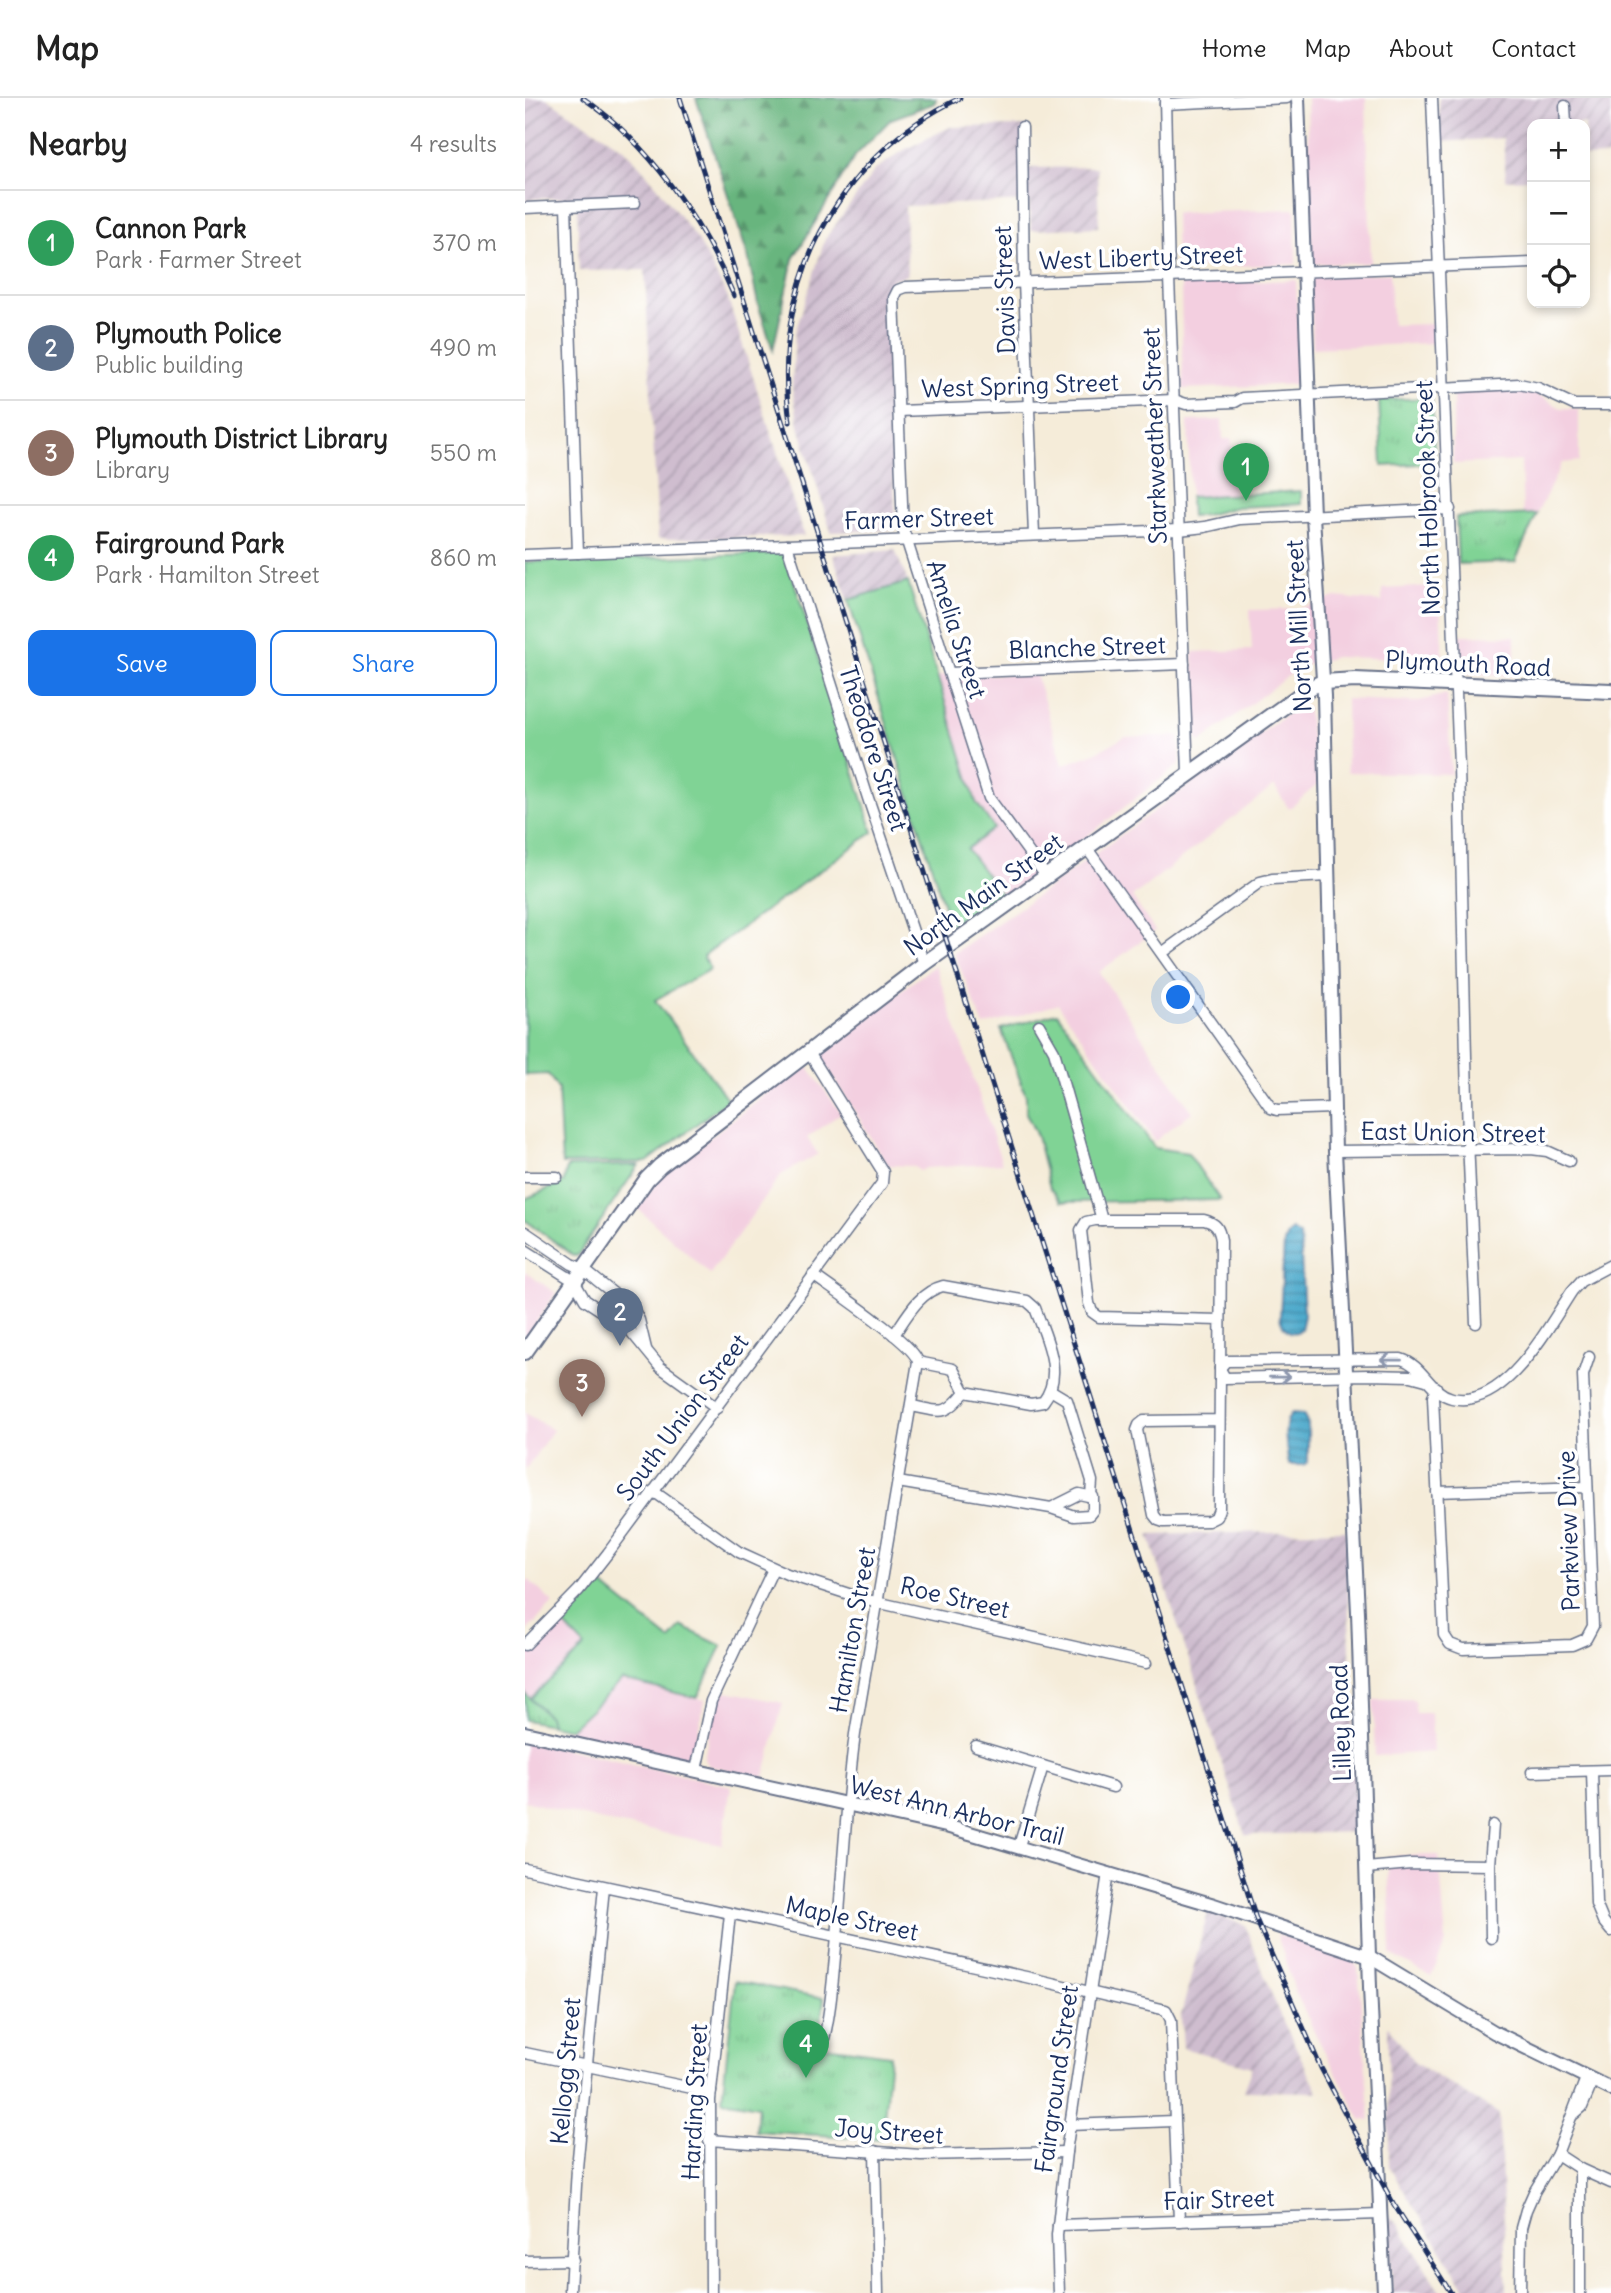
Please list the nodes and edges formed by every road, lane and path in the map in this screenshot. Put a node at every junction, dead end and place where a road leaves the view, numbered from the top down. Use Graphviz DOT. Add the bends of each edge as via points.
graph roads {
  1 [pos="1287,98"];
  2 [pos="1299,98"];
  3 [pos="1432,98"];
  4 [pos="1165,101"];
  5 [pos="1565,106"];
  6 [pos="1566,119"];
  7 [pos="1022,127"];
  8 [pos="635,203"];
  9 [pos="566,206"];
  10 [pos="525,208"];
  11 [pos="1527,263"];
  12 [pos="1439,267"];
  13 [pos="1304,272"];
  14 [pos="1169,278"];
  15 [pos="1024,282"];
  16 [pos="898,290"];
  17 [pos="1444,388"];
  18 [pos="1309,395"];
  19 [pos="1174,400"];
  20 [pos="1611,405"];
  21 [pos="1029,406"];
  22 [pos="899,411"];
  23 [pos="1450,509"];
  24 [pos="1313,516"];
  25 [pos="1179,530"];
  26 [pos="1034,535"];
  27 [pos="907,540"];
  28 [pos="787,545"];
  29 [pos="578,553"];
  30 [pos="525,555"];
  31 [pos="1184,664"];
  32 [pos="950,673"];
  33 [pos="1323,682"];
  34 [pos="1454,683"];
  35 [pos="1611,691"];
  36 [pos="1188,773"];
  37 [pos="1086,847"];
  38 [pos="1046,876"];
  39 [pos="1328,876"];
  40 [pos="1162,953"];
  41 [pos="924,964"];
  42 [pos="1039,1025"];
  43 [pos="808,1051"];
  44 [pos="1333,1108"];
  45 [pos="1468,1149"];
  46 [pos="1335,1152"];
  47 [pos="1569,1161"];
  48 [pos="557,1177"];
  49 [pos="527,1179"];
  50 [pos="1102,1220"];
  51 [pos="525,1232"];
  52 [pos="525,1250"];
  53 [pos="1611,1265"];
  54 [pos="579,1275"];
  55 [pos="813,1275"];
  56 [pos="1220,1320"];
  57 [pos="1476,1323"];
  58 [pos="894,1335"];
  59 [pos="647,1349"];
  60 [pos="525,1352"];
  61 [pos="1589,1357"];
  62 [pos="1346,1360"];
  63 [pos="918,1362"];
  64 [pos="1220,1368"];
  65 [pos="1347,1376"];
  66 [pos="1431,1384"];
  67 [pos="1052,1391"];
  68 [pos="965,1392"];
  69 [pos="911,1406"];
  70 [pos="716,1408"];
  71 [pos="1219,1420"];
  72 [pos="898,1482"];
  73 [pos="1587,1487"];
  74 [pos="653,1492"];
  75 [pos="1437,1492"];
  76 [pos="1091,1496"];
  77 [pos="1051,1508"];
  78 [pos="773,1569"];
  79 [pos="878,1602"];
  80 [pos="525,1645"];
  81 [pos="1146,1662"];
  82 [pos="525,1733"];
  83 [pos="976,1746"];
  84 [pos="1043,1766"];
  85 [pos="696,1770"];
  86 [pos="1592,1770"];
  87 [pos="1611,1770"];
  88 [pos="1532,1772"];
  89 [pos="1113,1787"];
  90 [pos="848,1803"];
  91 [pos="1493,1825"];
  92 [pos="1019,1846"];
  93 [pos="1490,1864"];
  94 [pos="1366,1868"];
  95 [pos="525,1870"];
  96 [pos="1108,1872"];
  97 [pos="604,1887"];
  98 [pos="730,1914"];
  99 [pos="1611,1931"];
  100 [pos="837,1937"];
  101 [pos="1491,1938"];
  102 [pos="1370,1956"];
  103 [pos="1089,1992"];
  104 [pos="823,2043"];
  105 [pos="525,2053"];
  106 [pos="586,2066"];
  107 [pos="1590,2079"];
  108 [pos="1611,2089"];
  109 [pos="711,2092"];
  110 [pos="1174,2121"];
  111 [pos="1069,2125"];
  112 [pos="709,2140"];
  113 [pos="875,2151"];
  114 [pos="1066,2152"];
  115 [pos="1557,2154"];
  116 [pos="1580,2169"];
  117 [pos="1611,2183"];
  118 [pos="1380,2214"];
  119 [pos="1178,2221"];
  120 [pos="1058,2225"];
  121 [pos="573,2260"];
  122 [pos="525,2261"];
  123 [pos="570,2290"];
  124 [pos="712,2293"];
  125 [pos="878,2293"];
  126 [pos="1059,2293"];
  127 [pos="1384,2293"];
  128 [pos="1520,2293"];
  129 [pos="1580,2293"];
  1 -- 4 [label="street"];
  2 -- 13 [label="street, North Mill Street"];
  3 -- 12 [label="street, North Holbrook Street"];
  4 -- 14 [label="street, Starkweather Street"];
  5 -- 6 [label="street"];
  7 -- 15 [label="street, Davis Street"];
  8 -- 9 [label="street"];
  9 -- 10 [label="street"];
  9 -- 29 [label="street"];
  11 -- 12 [label="street, West Liberty Street"];
  12 -- 13 [label="street, West Liberty Street"];
  12 -- 17 [label="street, North Holbrook Street"];
  13 -- 14 [label="street, West Liberty Street"];
  13 -- 18 [label="street, North Mill Street"];
  14 -- 15 [label="street, West Liberty Street"];
  14 -- 19 [label="street, Starkweather Street"];
  15 -- 16 [label="street, West Liberty Street"];
  15 -- 21 [label="street, Davis Street"];
  16 -- 22 [label="street, Amelia Street" via="894,298"];
  17 -- 18 [label="street, West Spring Street"];
  17 -- 20 [label="street, West Spring Street" via="1519,384 1574,405"];
  17 -- 23 [label="street, North Holbrook Street"];
  18 -- 19 [label="street, West Spring Street" via="1186,404"];
  18 -- 24 [label="street, North Mill Street"];
  19 -- 21 [label="street, West Spring Street"];
  19 -- 25 [label="street, Starkweather Street"];
  21 -- 22 [label="street, West Spring Street"];
  21 -- 26 [label="street, Davis Street"];
  22 -- 27 [label="street, Amelia Street"];
  23 -- 24 [label="street, Farmer Street"];
  23 -- 34 [label="street, North Holbrook Street"];
  24 -- 25 [label="street, Farmer Street" via="1240,519"];
  24 -- 33 [label="street, North Mill Street"];
  25 -- 26 [label="street, Farmer Street"];
  25 -- 31 [label="street, Starkweather Street"];
  26 -- 27 [label="street, Farmer Street"];
  27 -- 28 [label="street, Farmer Street"];
  27 -- 32 [label="street, Amelia Street"];
  28 -- 29 [label="street, Farmer Street"];
  28 -- 41 [label="street, Theodore Street"];
  29 -- 30 [label="street, Farmer Street"];
  31 -- 32 [label="street, Blanche Street"];
  31 -- 36 [label="street, Starkweather Street"];
  32 -- 38 [label="street, Amelia Street" via="989,798"];
  33 -- 34 [label="main road, Plymouth Road"];
  33 -- 36 [label="main road, North Main Street"];
  33 -- 39 [label="street, North Mill Street"];
  34 -- 35 [label="main road, Plymouth Road"];
  34 -- 45 [label="street, North Holbrook Street"];
  36 -- 37 [label="main road, North Main Street"];
  37 -- 38 [label="main road, North Main Street"];
  37 -- 40 [label="street"];
  38 -- 41 [label="main road, North Main Street"];
  39 -- 40 [label="street" via="1260,882"];
  39 -- 44 [label="street, North Mill Street"];
  40 -- 44 [label="street" via="1273,1110"];
  41 -- 43 [label="main road, North Main Street"];
  42 -- 50 [label="street" via="1054,1051"];
  43 -- 54 [label="main road, North Main Street" via="647,1179"];
  43 -- 55 [label="street, South Union Street" via="883,1172 882,1183"];
  44 -- 46 [label="street, North Mill Street"];
  45 -- 46 [label="street, East Union Street"];
  45 -- 47 [label="street, East Union Street" via="1531,1149"];
  45 -- 57 [label="street, North Holbrook Street"];
  46 -- 62 [label="street, Lilley Road"];
  48 -- 49 [label="street"];
  50 -- 56 [label="street" via="1214,1223 1221,1240"];
  50 -- 56 [label="street" via="1086,1222 1081,1230 1089,1303 1099,1317"];
  51 -- 54 [label="street" via="572,1264"];
  52 -- 54 [label="street"];
  53 -- 66 [label="street" via="1581,1281 1532,1352 1501,1384 1463,1399 1443,1394"];
  54 -- 59 [label="street" via="585,1300 628,1328"];
  54 -- 59 [label="street" via="633,1310"];
  54 -- 60 [label="main road, North Main Street"];
  55 -- 58 [label="street"];
  55 -- 70 [label="street, South Union Street"];
  56 -- 64 [label="street"];
  58 -- 63 [label="street" via="917,1354"];
  58 -- 67 [label="street" via="931,1289 943,1286 1027,1301 1035,1308 1055,1370"];
  59 -- 70 [label="street" via="660,1367"];
  61 -- 73 [label="street, Parkview Drive" via="1583,1375"];
  62 -- 64 [label="street" via="1226,1361"];
  62 -- 65 [label="street, Lilley Road"];
  66 -- 62 [label="street, one-way" via="1416,1366 1401,1359"];
  63 -- 68 [label="street" via="953,1369"];
  63 -- 69 [label="street, Hamilton Street"];
  64 -- 65 [label="street, one-way" via="1225,1378"];
  64 -- 71 [label="street"];
  65 -- 66 [label="street" via="1411,1376"];
  65 -- 94 [label="street, Lilley Road"];
  66 -- 75 [label="street, Parkview Drive"];
  67 -- 68 [label="street" via="1043,1402 1031,1404"];
  67 -- 76 [label="street" via="1067,1400 1092,1481"];
  68 -- 69 [label="street" via="942,1412"];
  69 -- 72 [label="street, Hamilton Street"];
  70 -- 74 [label="street, South Union Street"];
  71 -- 71 [label="street" via="1216,1517 1208,1521 1158,1520 1139,1425 1144,1420"];
  72 -- 77 [label="street"];
  72 -- 79 [label="street, Hamilton Street"];
  73 -- 75 [label="street"];
  73 -- 75 [label="street, Parkview Drive" via="1593,1626 1587,1639 1572,1645 1463,1649 1450,1644 1442,1629"];
  74 -- 78 [label="street, Roe Street" via="739,1552"];
  74 -- 80 [label="street, South Union Street" via="579,1590"];
  76 -- 77 [label="street" via="1079,1494"];
  76 -- 77 [label="street" via="1094,1503 1089,1515 1074,1516"];
  78 -- 79 [label="street, Roe Street"];
  78 -- 85 [label="street" via="711,1701"];
  79 -- 81 [label="street, Roe Street"];
  79 -- 90 [label="street, Hamilton Street"];
  82 -- 85 [label="street, West Ann Arbor Trail"];
  83 -- 84 [label="street"];
  84 -- 89 [label="street"];
  84 -- 92 [label="street"];
  85 -- 90 [label="street, West Ann Arbor Trail"];
  86 -- 87 [label="street"];
  86 -- 88 [label="street"];
  86 -- 99 [label="street" via="1596,1905"];
  90 -- 92 [label="street, West Ann Arbor Trail"];
  90 -- 100 [label="street, Hamilton Street"];
  91 -- 93 [label="street"];
  92 -- 96 [label="street, West Ann Arbor Trail"];
  93 -- 94 [label="street"];
  93 -- 101 [label="street"];
  94 -- 102 [label="street, Lilley Road"];
  95 -- 97 [label="street, Maple Street"];
  96 -- 102 [label="street, West Ann Arbor Trail"];
  96 -- 103 [label="street, Fairground Street"];
  97 -- 98 [label="street, Maple Street"];
  97 -- 106 [label="street, Kellogg Street"];
  98 -- 100 [label="street, Maple Street"];
  98 -- 109 [label="street, Harding Street"];
  100 -- 103 [label="street, Maple Street"];
  100 -- 104 [label="street, Hamilton Street"];
  102 -- 107 [label="street, West Ann Arbor Trail" via="1494,2032"];
  102 -- 118 [label="street, Lilley Road"];
  103 -- 110 [label="street, Maple Street" via="1160,2007 1168,2013"];
  103 -- 111 [label="street, Fairground Street"];
  105 -- 106 [label="street"];
  106 -- 109 [label="street"];
  106 -- 121 [label="street, Kellogg Street"];
  107 -- 108 [label="street, West Ann Arbor Trail"];
  107 -- 115 [label="street" via="1582,2107 1574,2114"];
  109 -- 112 [label="street, Harding Street"];
  110 -- 111 [label="street"];
  110 -- 119 [label="street"];
  111 -- 114 [label="street, Fairground Street"];
  112 -- 113 [label="street, Joy Street"];
  112 -- 124 [label="street, Harding Street"];
  113 -- 114 [label="street, Joy Street" via="952,2156"];
  113 -- 125 [label="street"];
  114 -- 120 [label="street, Fairground Street"];
  115 -- 116 [label="street"];
  115 -- 128 [label="street" via="1534,2192 1521,2228"];
  116 -- 117 [label="street"];
  116 -- 129 [label="street"];
  118 -- 119 [label="street, Fair Street"];
  118 -- 127 [label="street, Lilley Road"];
  119 -- 120 [label="street, Fair Street"];
  120 -- 126 [label="street, Fairground Street"];
  121 -- 122 [label="street"];
  121 -- 123 [label="street, Kellogg Street"];
}
